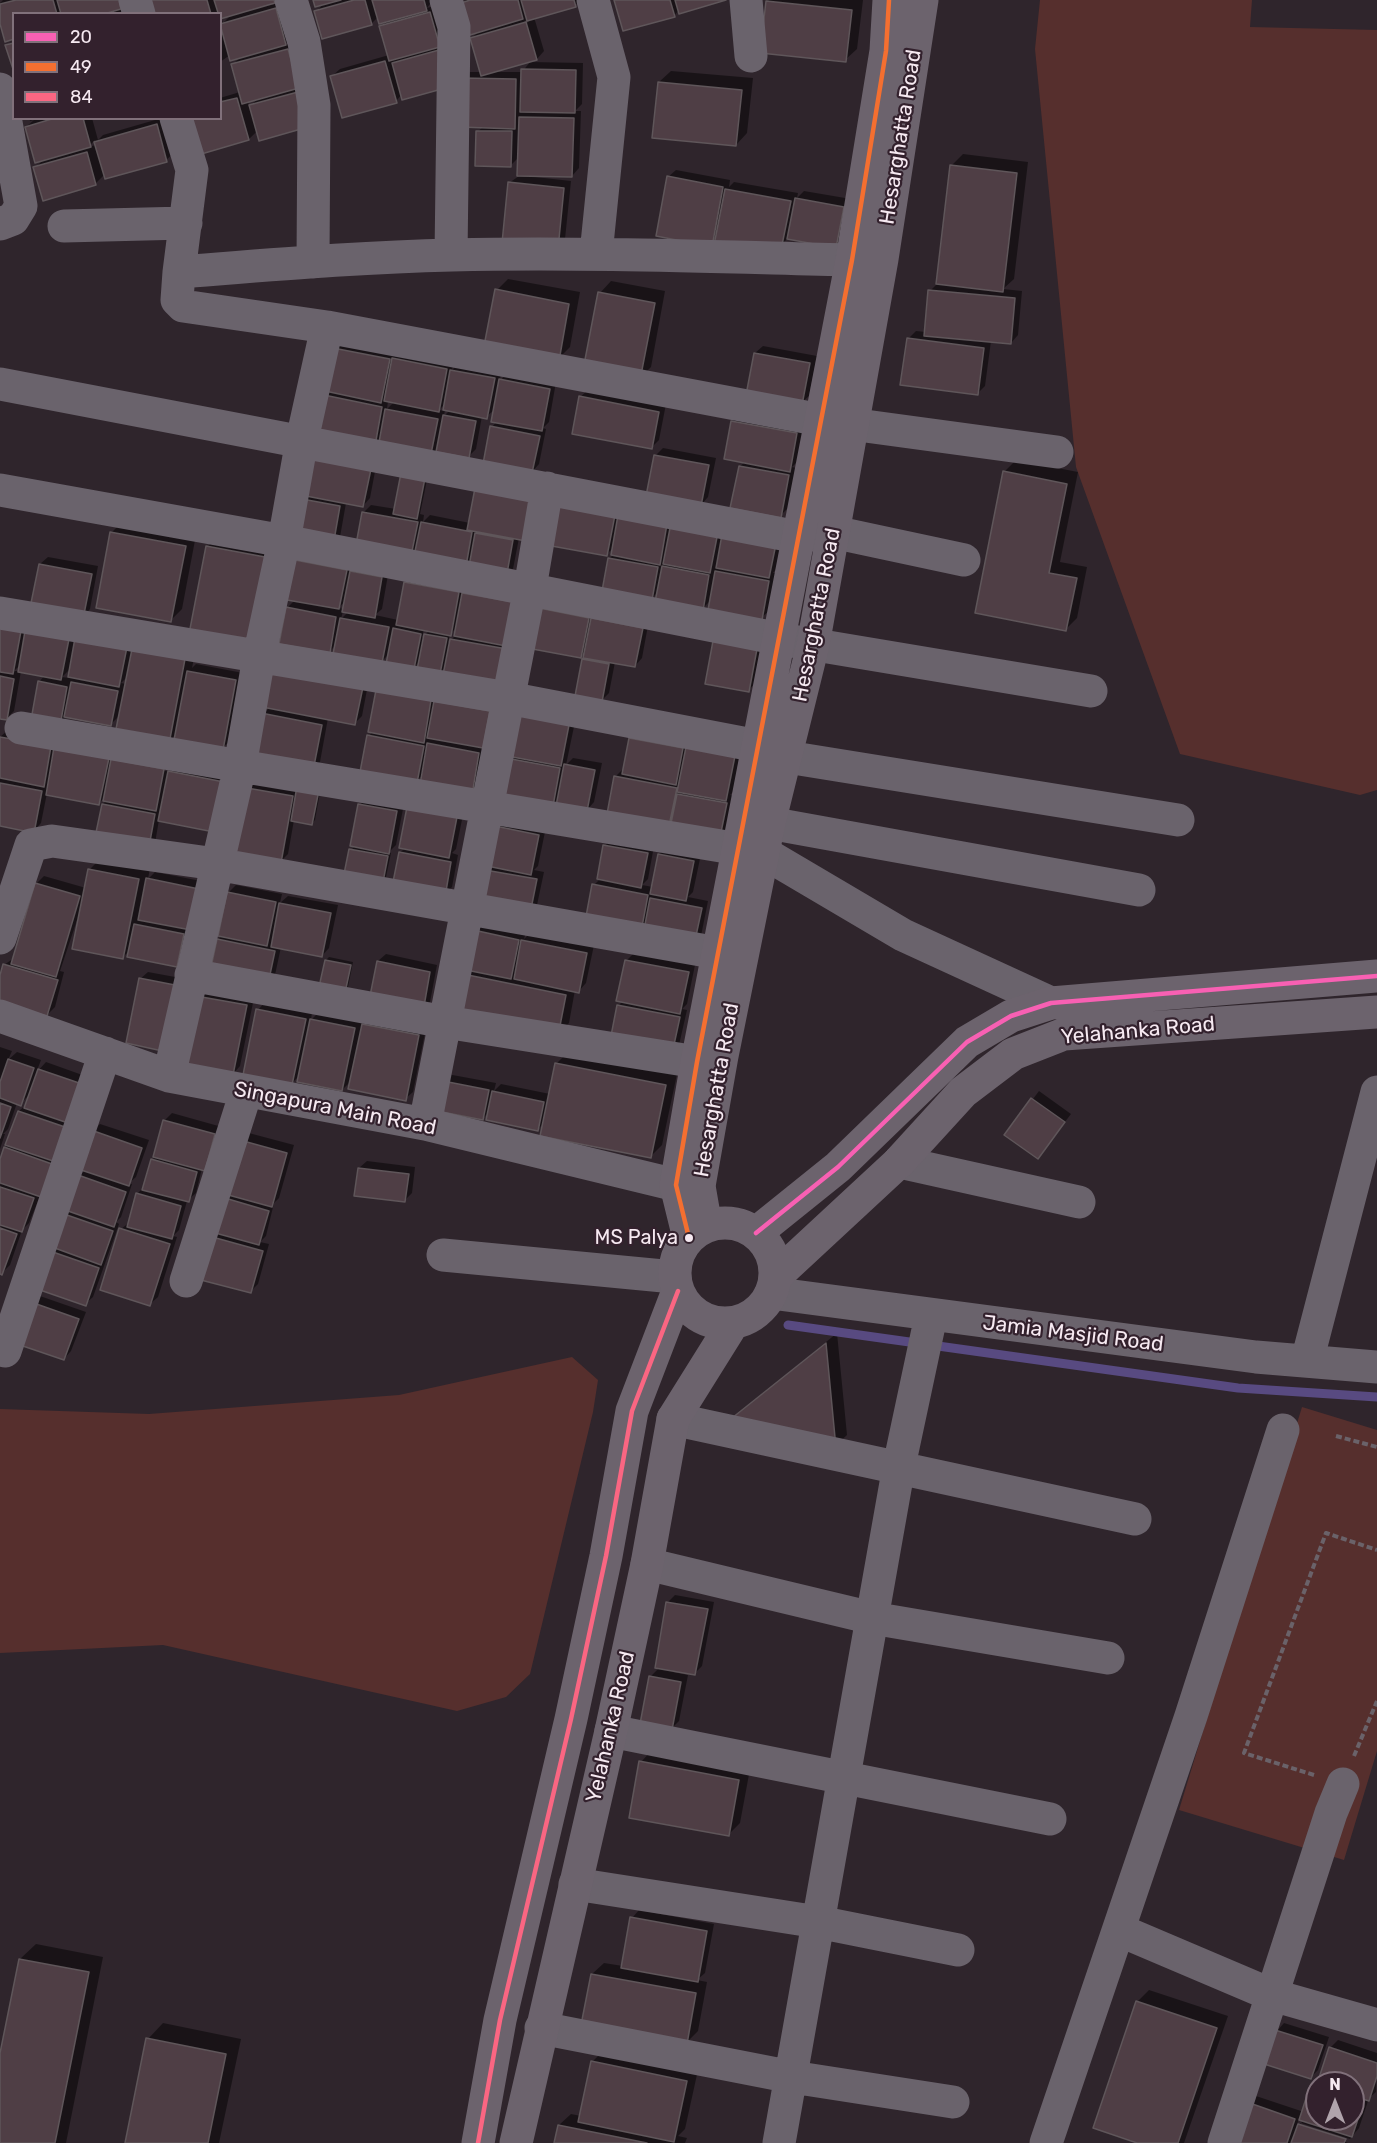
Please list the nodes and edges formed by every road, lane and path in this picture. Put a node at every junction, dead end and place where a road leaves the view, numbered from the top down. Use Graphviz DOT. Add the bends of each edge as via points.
graph roads {
  1 [pos="291,0"];
  2 [pos="446,0"];
  3 [pos="593,0"];
  4 [pos="746,0"];
  5 [pos="889,0"];
  6 [pos="922,0"];
  7 [pos="751,56"];
  8 [pos="0,89"];
  9 [pos="177,120"];
  10 [pos="186,223"];
  11 [pos="0,224"];
  12 [pos="64,226"];
  13 [pos="596,254"];
  14 [pos="451,255"];
  15 [pos="852,260"];
  16 [pos="313,262"];
  17 [pos="179,272"];
  18 [pos="327,327"];
  19 [pos="0,384"];
  20 [pos="821,420"];
  21 [pos="854,423"];
  22 [pos="302,440"];
  23 [pos="1057,452"];
  24 [pos="547,488"];
  25 [pos="0,490"];
  26 [pos="833,532"];
  27 [pos="798,537"];
  28 [pos="284,541"];
  29 [pos="964,560"];
  30 [pos="530,588"];
  31 [pos="0,613"];
  32 [pos="780,639"];
  33 [pos="813,645"];
  34 [pos="259,657"];
  35 [pos="1091,691"];
  36 [pos="508,698"];
  37 [pos="21,728"];
  38 [pos="773,752"];
  39 [pos="240,766"];
  40 [pos="487,807"];
  41 [pos="1178,820"];
  42 [pos="758,842"];
  43 [pos="216,864"];
  44 [pos="1139,890"];
  45 [pos="467,908"];
  46 [pos="0,938"];
  47 [pos="718,953"];
  48 [pos="191,975"];
  49 [pos="1377,976"];
  50 [pos="1051,1003"];
  51 [pos="1377,1012"];
  52 [pos="0,1016"];
  53 [pos="445,1022"];
  54 [pos="105,1053"];
  55 [pos="697,1062"];
  56 [pos="169,1076"];
  57 [pos="246,1092"];
  58 [pos="1377,1092"];
  59 [pos="425,1124"];
  60 [pos="899,1162"];
  61 [pos="688,1185"];
  62 [pos="1079,1202"];
  63 [pos="698,1232"];
  64 [pos="756,1233"];
  65 [pos="443,1255"];
  66 [pos="186,1281"];
  67 [pos="676,1284"];
  68 [pos="773,1285"];
  69 [pos="733,1323"];
  70 [pos="927,1335"];
  71 [pos="5,1351"];
  72 [pos="1307,1361"];
  73 [pos="1377,1366"];
  74 [pos="673,1419"];
  75 [pos="1283,1430"];
  76 [pos="1336,1436"];
  77 [pos="1377,1447"];
  78 [pos="900,1466"];
  79 [pos="1136,1519"];
  80 [pos="1377,1550"];
  81 [pos="647,1564"];
  82 [pos="872,1618"];
  83 [pos="1108,1658"];
  84 [pos="1377,1701"];
  85 [pos="610,1731"];
  86 [pos="844,1776"];
  87 [pos="1343,1784"];
  88 [pos="1050,1819"];
  89 [pos="575,1884"];
  90 [pos="818,1922"];
  91 [pos="1119,1930"];
  92 [pos="958,1950"];
  93 [pos="1272,1995"];
  94 [pos="1377,2025"];
  95 [pos="541,2028"];
  96 [pos="792,2077"];
  97 [pos="953,2102"];
  98 [pos="478,2143"];
  99 [pos="516,2143"];
  100 [pos="779,2143"];
  101 [pos="1046,2143"];
  102 [pos="1224,2143"];
  1 -- 16 [label="street" via="304,42 314,105"];
  2 -- 14 [label="street" via="454,27"];
  3 -- 13 [label="street" via="614,77"];
  4 -- 7 [label="street"];
  5 -- 15 [label="main road, Hesarghatta Road" via="886,51"];
  6 -- 21 [label="main road, Hesarghatta Road"];
  8 -- 11 [label="street" via="21,206 13,219"];
  9 -- 10 [label="street" via="192,170"];
  10 -- 12 [label="street"];
  10 -- 17 [label="street"];
  13 -- 14 [label="street"];
  13 -- 15 [label="street"];
  14 -- 16 [label="street"];
  15 -- 20 [label="main road, Hesarghatta Road"];
  16 -- 17 [label="street"];
  17 -- 18 [label="street" via="177,300 183,306"];
  18 -- 20 [label="street"];
  18 -- 22 [label="street"];
  19 -- 22 [label="street"];
  20 -- 21 [label="street"];
  20 -- 27 [label="main road, Hesarghatta Road"];
  21 -- 23 [label="street"];
  21 -- 26 [label="main road, Hesarghatta Road"];
  22 -- 24 [label="street"];
  22 -- 28 [label="street"];
  24 -- 27 [label="street"];
  24 -- 30 [label="street"];
  25 -- 28 [label="street"];
  26 -- 27 [label="street"];
  26 -- 29 [label="street"];
  26 -- 33 [label="main road, Hesarghatta Road"];
  27 -- 32 [label="main road, Hesarghatta Road"];
  28 -- 30 [label="street"];
  28 -- 34 [label="street"];
  30 -- 32 [label="street"];
  30 -- 36 [label="street"];
  31 -- 34 [label="street"];
  32 -- 33 [label="street"];
  32 -- 38 [label="main road, Hesarghatta Road"];
  33 -- 35 [label="street"];
  33 -- 38 [label="main road, Hesarghatta Road"];
  34 -- 36 [label="street"];
  34 -- 39 [label="street"];
  36 -- 38 [label="street"];
  36 -- 40 [label="street"];
  37 -- 39 [label="street"];
  38 -- 41 [label="street"];
  38 -- 42 [label="main road, Hesarghatta Road"];
  39 -- 40 [label="street"];
  39 -- 43 [label="street"];
  40 -- 42 [label="street"];
  40 -- 45 [label="street"];
  42 -- 44 [label="street"];
  42 -- 47 [label="main road, Hesarghatta Road"];
  42 -- 50 [label="street" via="903,936"];
  42 -- 61 [label="main road, Hesarghatta Road" via="722,1056"];
  43 -- 45 [label="street"];
  43 -- 46 [label="street" via="41,841 31,845"];
  43 -- 48 [label="street"];
  45 -- 47 [label="street"];
  45 -- 53 [label="street"];
  47 -- 55 [label="main road, Hesarghatta Road"];
  48 -- 53 [label="street"];
  48 -- 56 [label="street"];
  49 -- 50 [label="main road, Yelahanka Road"];
  50 -- 64 [label="main road, Yelahanka Road" via="1011,1016 967,1042 838,1167"];
  51 -- 60 [label="main road, Yelahanka Road" via="1064,1034 1004,1060 963,1092"];
  52 -- 54 [label="street, Singapura Main Road"];
  53 -- 55 [label="street"];
  53 -- 59 [label="street"];
  54 -- 56 [label="street, Singapura Main Road"];
  54 -- 71 [label="street"];
  55 -- 61 [label="main road, Hesarghatta Road"];
  56 -- 57 [label="street, Singapura Main Road"];
  57 -- 59 [label="street, Singapura Main Road"];
  57 -- 66 [label="street"];
  58 -- 72 [label="street"];
  59 -- 61 [label="street, Singapura Main Road"];
  60 -- 62 [label="street"];
  60 -- 68 [label="main road, Yelahanka Road"];
  61 -- 63 [label="main road, Hesarghatta Road"];
  63 -- 64 [label="main road" via="729,1223"];
  63 -- 67 [label="main road" via="675,1263"];
  64 -- 68 [label="main road" via="773,1258"];
  65 -- 67 [label="street"];
  67 -- 69 [label="main road" via="687,1306 700,1317"];
  67 -- 98 [label="main road, Yelahanka Road" via="632,1412 606,1556 500,2020"];
  68 -- 69 [label="main road" via="762,1307"];
  68 -- 70 [label="street, Jamia Masjid Road"];
  69 -- 74 [label="main road, Yelahanka Road"];
  70 -- 72 [label="street, Jamia Masjid Road"];
  70 -- 78 [label="street"];
  72 -- 73 [label="street, Jamia Masjid Road"];
  74 -- 78 [label="street"];
  74 -- 81 [label="main road, Yelahanka Road"];
  75 -- 91 [label="street"];
  76 -- 77 [label="path"];
  78 -- 79 [label="street"];
  78 -- 82 [label="street"];
  80 -- 87 [label="path" via="1326,1533 1244,1753"];
  81 -- 82 [label="street"];
  81 -- 85 [label="main road, Yelahanka Road"];
  82 -- 83 [label="street"];
  82 -- 86 [label="street"];
  84 -- 87 [label="path"];
  85 -- 86 [label="street"];
  85 -- 89 [label="main road, Yelahanka Road"];
  86 -- 88 [label="street"];
  86 -- 90 [label="street"];
  87 -- 93 [label="street"];
  89 -- 90 [label="street"];
  89 -- 95 [label="main road, Yelahanka Road"];
  90 -- 92 [label="street"];
  90 -- 96 [label="street"];
  91 -- 93 [label="street"];
  91 -- 101 [label="street"];
  93 -- 94 [label="street"];
  93 -- 102 [label="street"];
  95 -- 96 [label="street"];
  95 -- 99 [label="main road, Yelahanka Road"];
  96 -- 97 [label="street"];
  96 -- 100 [label="street"];
}
